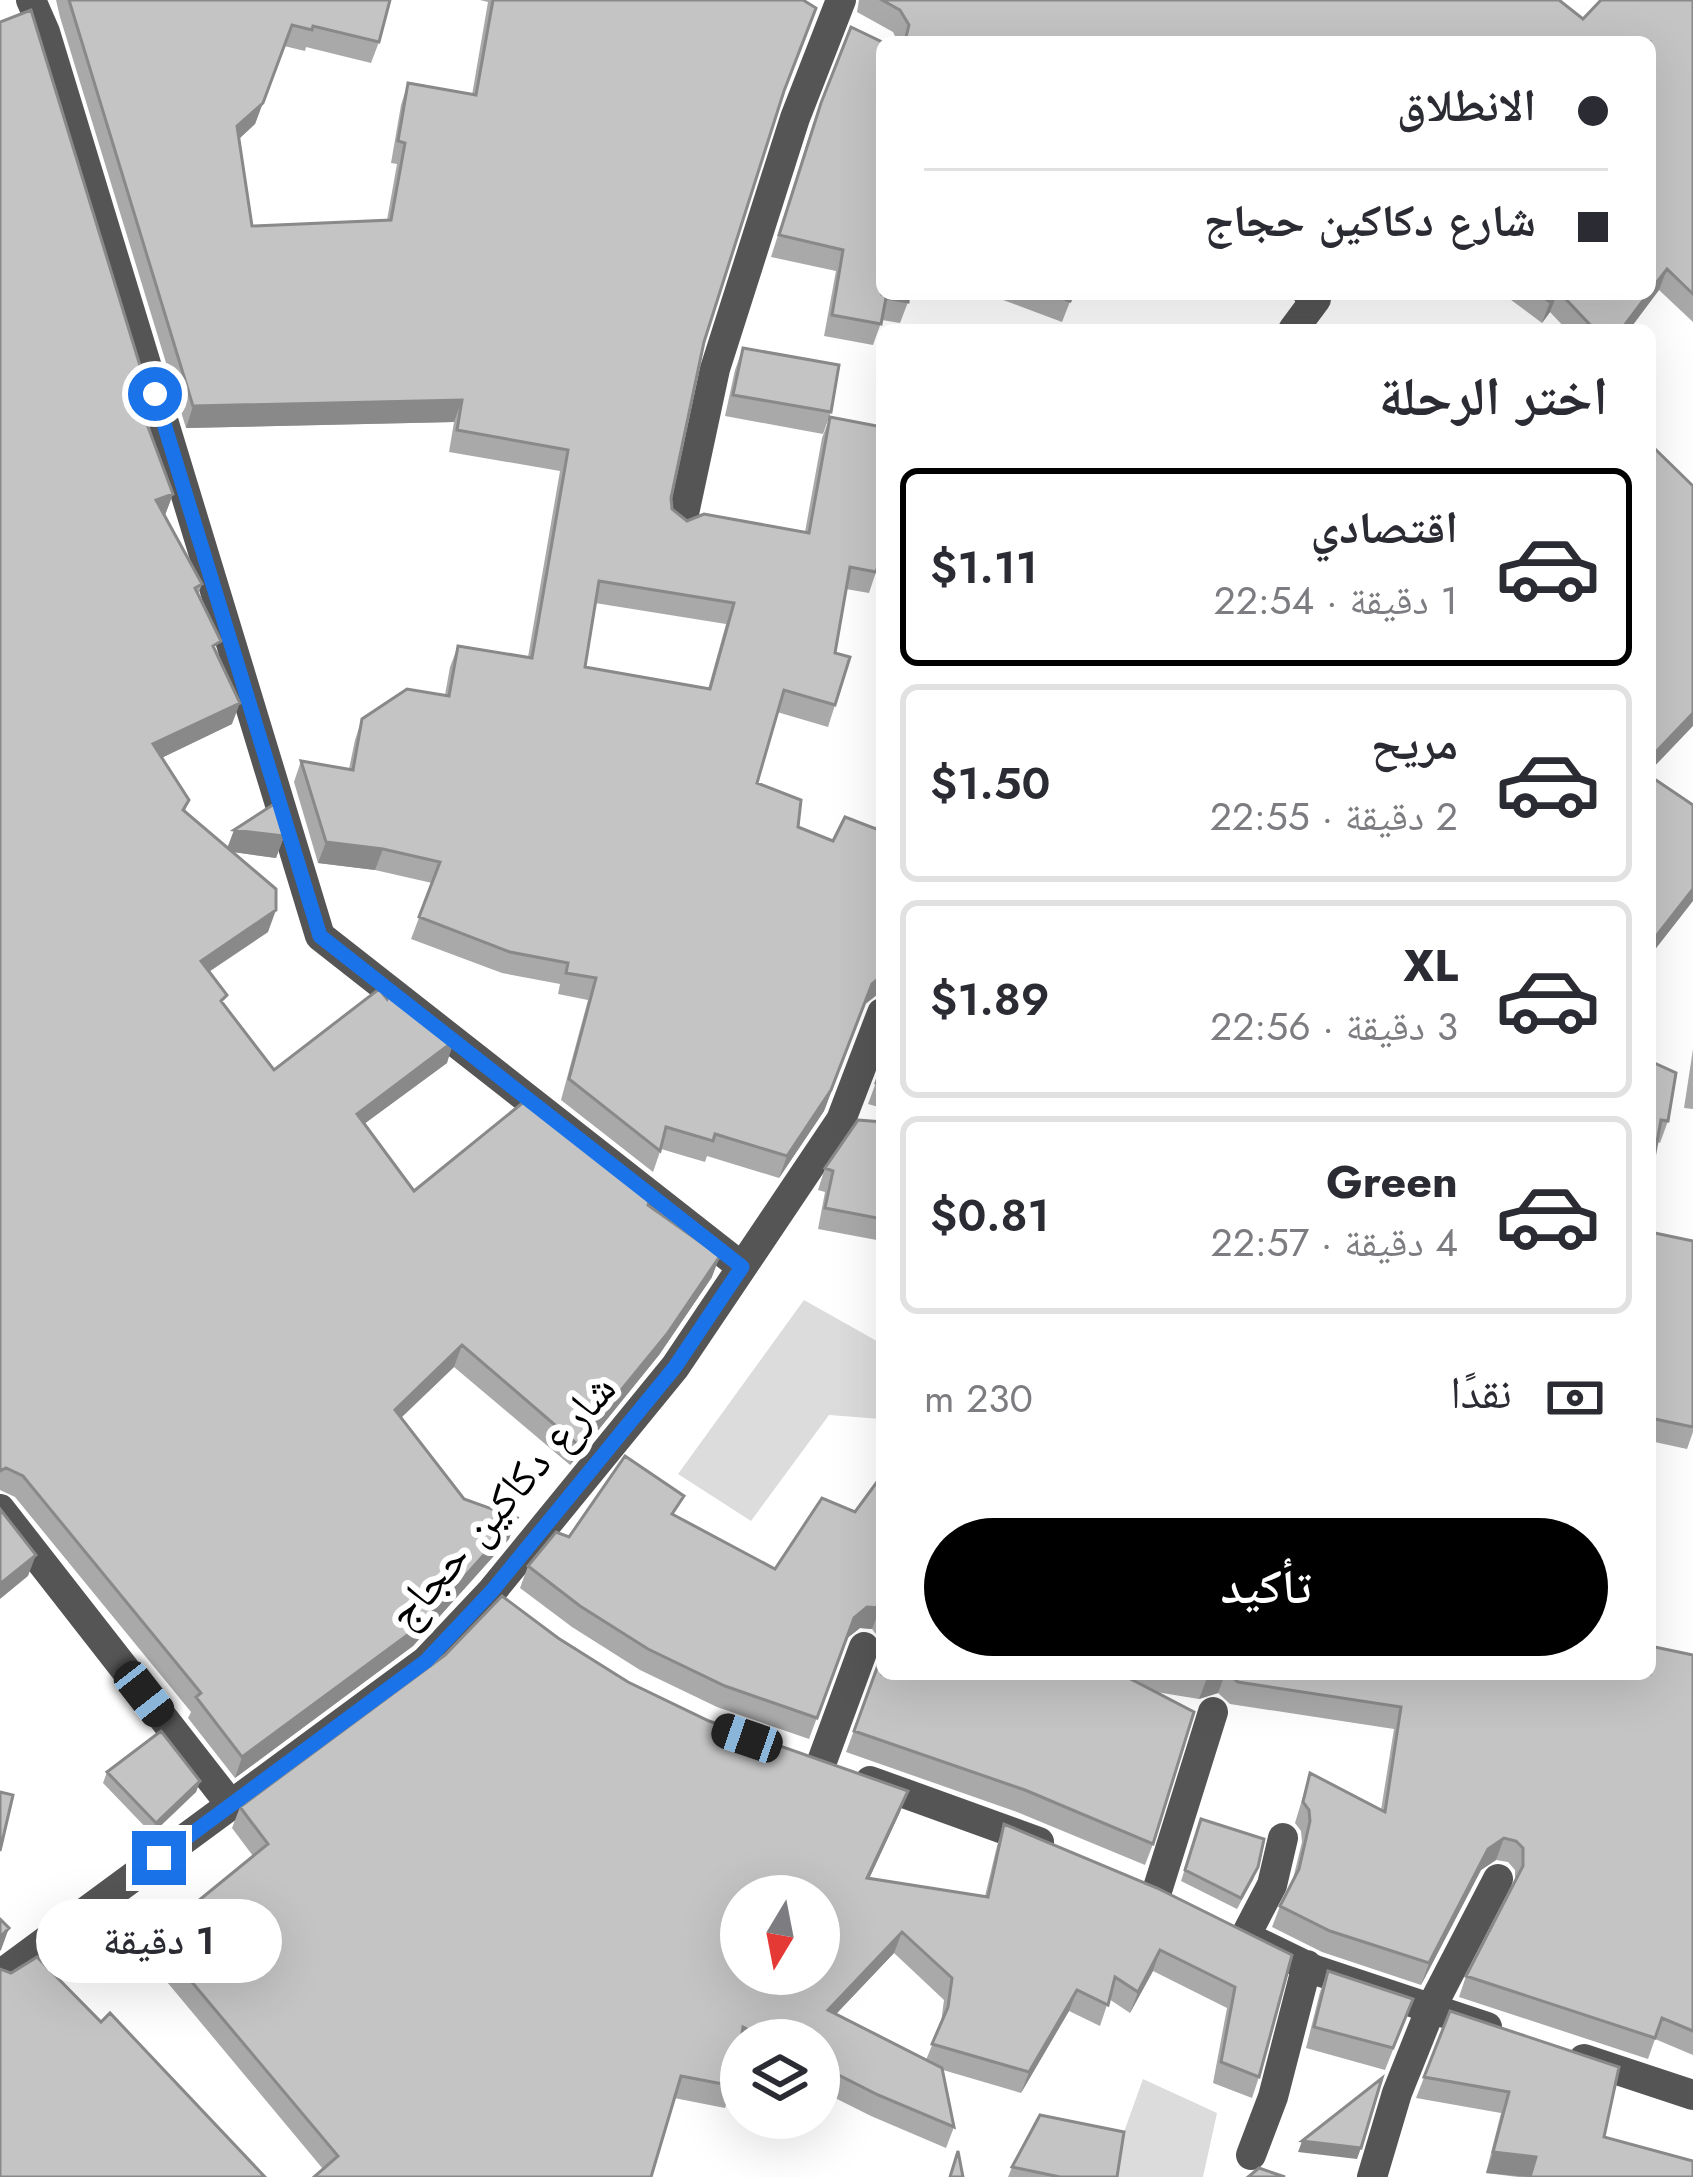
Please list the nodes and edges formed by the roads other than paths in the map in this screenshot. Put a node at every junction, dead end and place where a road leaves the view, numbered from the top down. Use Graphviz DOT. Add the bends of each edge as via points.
graph roads {
  1 [pos="31,0"];
  2 [pos="829,10"];
  3 [pos="866,39"];
  4 [pos="682,523"];
  5 [pos="876,1034"];
  6 [pos="742,1267"];
  7 [pos="0,1509"];
  8 [pos="864,1647"];
  9 [pos="1213,1712"];
  10 [pos="231,1805"];
  11 [pos="1283,1838"];
  12 [pos="1068,1854"];
  13 [pos="1125,1878"];
  14 [pos="1498,1879"];
  15 [pos="1156,1891"];
  16 [pos="1246,1935"];
  17 [pos="1307,1965"];
  18 [pos="0,1976"];
  19 [pos="1431,2008"];
  20 [pos="1519,2037"];
  21 [pos="1562,2052"];
  22 [pos="1693,2095"];
  23 [pos="1251,2155"];
  24 [pos="1372,2177"];
  1 -- 6 [label="street" via="320,936"];
  2 -- 3 [label="street"];
  2 -- 4 [label="street" via="715,369"];
  5 -- 6 [label="street, شارع دكاكين حجاج" via="851,1122"];
  6 -- 10 [label="street, شارع دكاكين حجاج" via="501,1598"];
  7 -- 10 [label="street"];
  8 -- 12 [label="street" via="810,1760"];
  9 -- 15 [label="street"];
  10 -- 18 [label="street, شارع دكاكين حجاج"];
  11 -- 16 [label="street" via="1272,1885"];
  13 -- 15 [label="street"];
  14 -- 19 [label="street"];
  15 -- 16 [label="street"];
  16 -- 17 [label="street"];
  17 -- 19 [label="street"];
  17 -- 23 [label="street"];
  19 -- 20 [label="street"];
  19 -- 24 [label="street"];
  21 -- 22 [label="street"];
}
